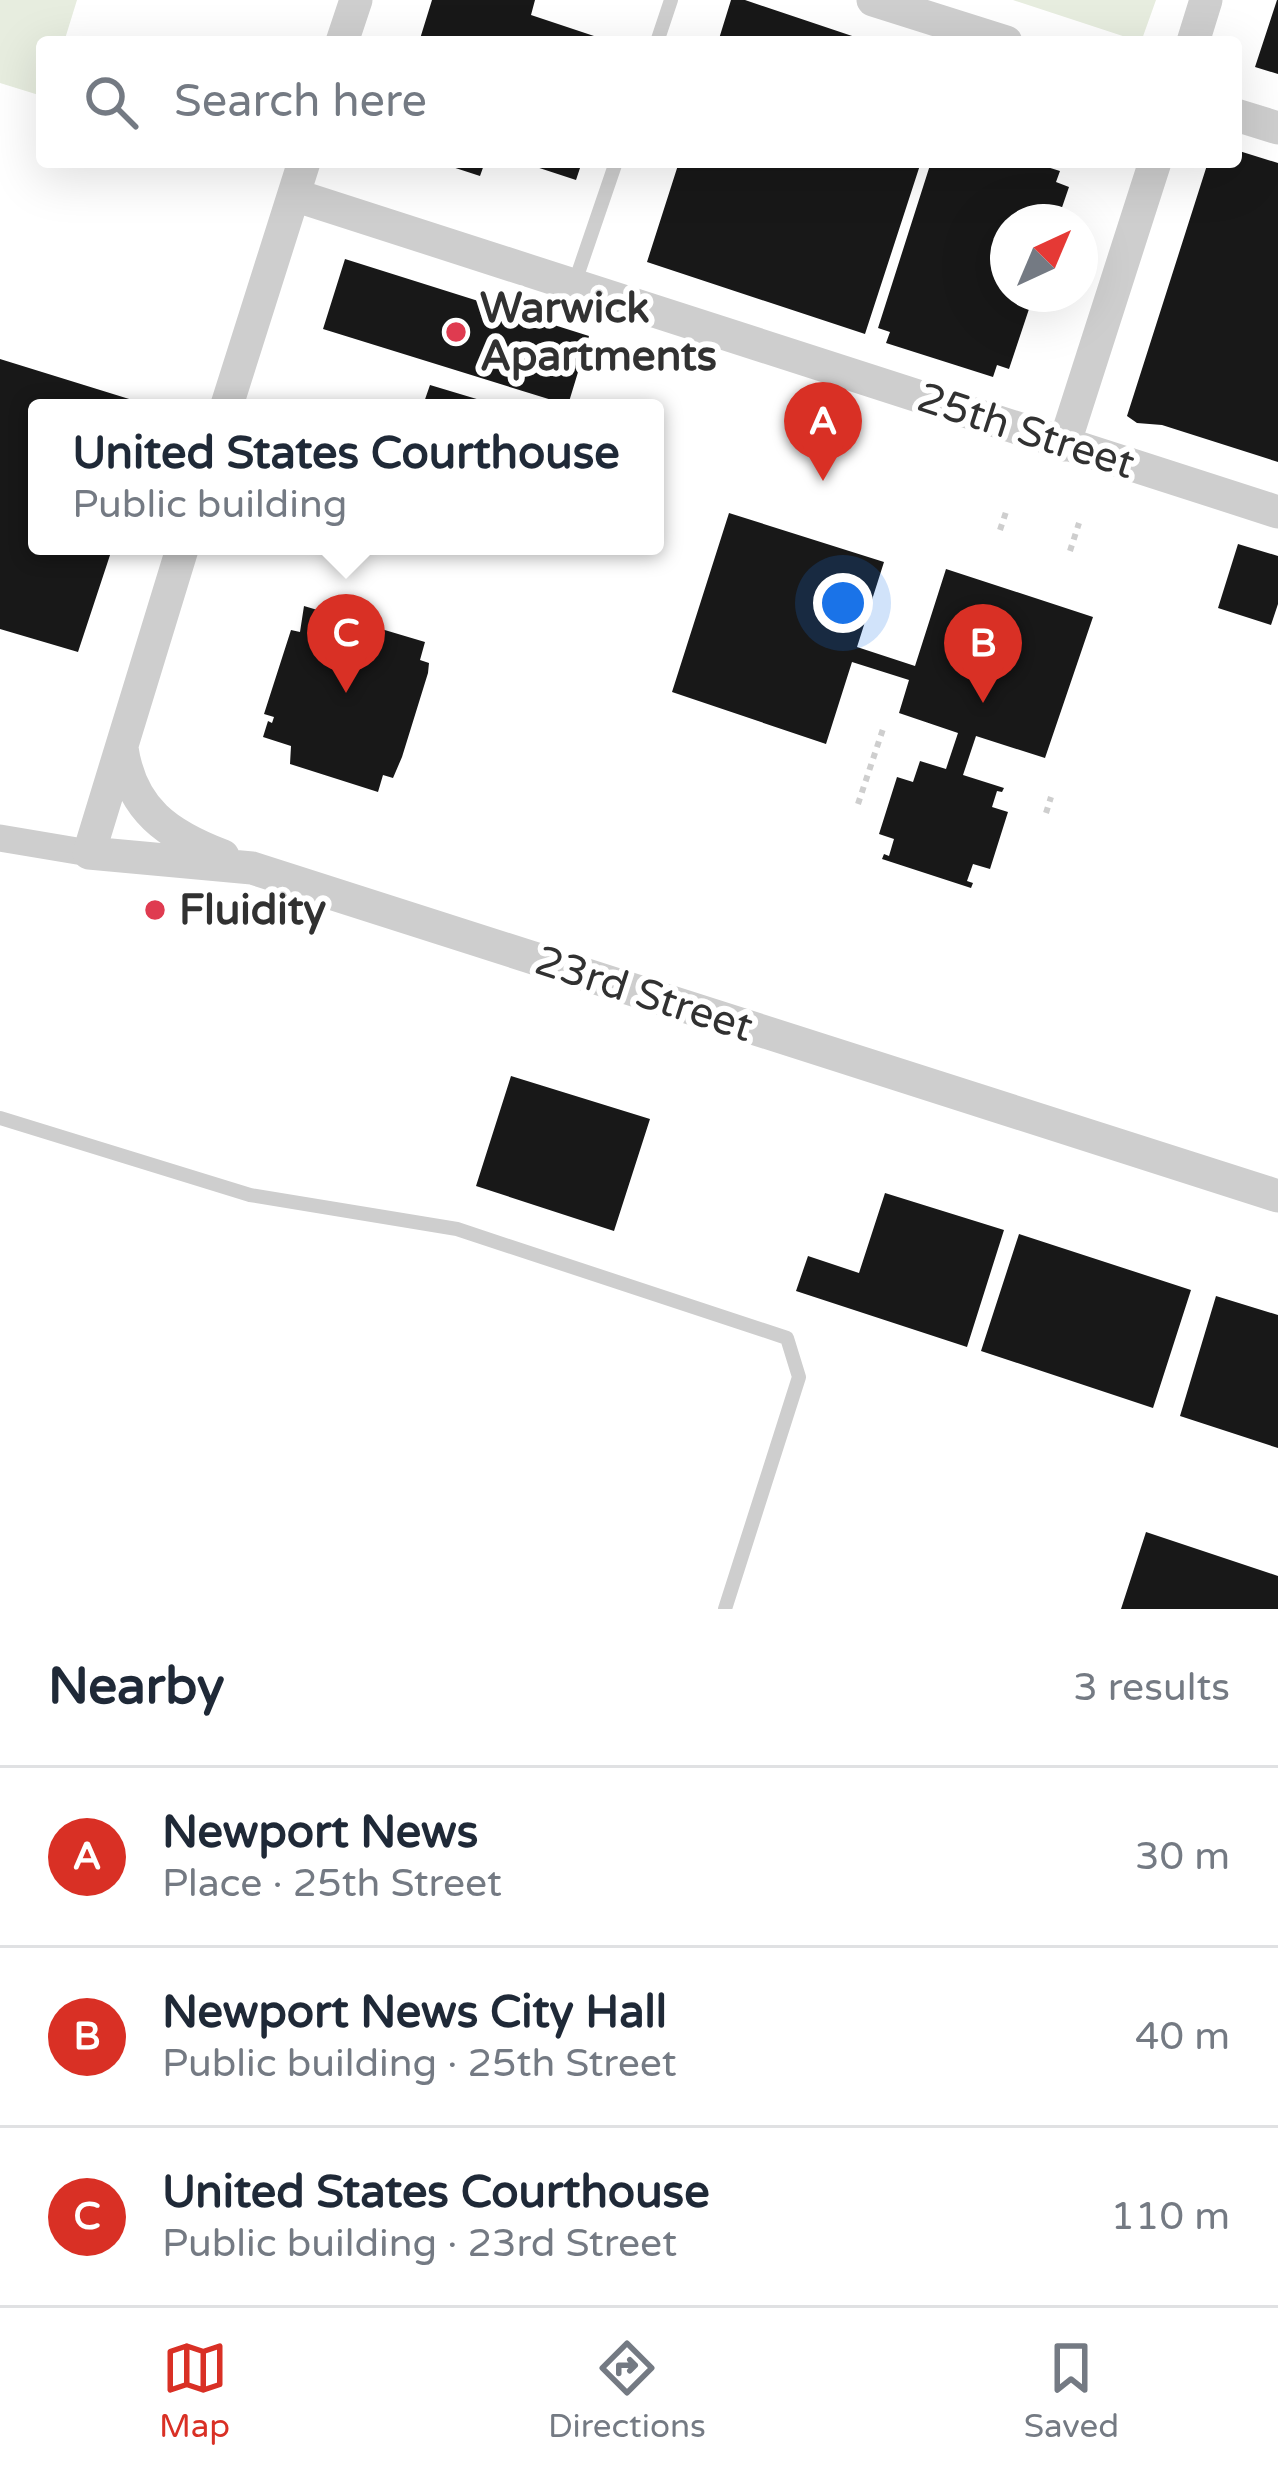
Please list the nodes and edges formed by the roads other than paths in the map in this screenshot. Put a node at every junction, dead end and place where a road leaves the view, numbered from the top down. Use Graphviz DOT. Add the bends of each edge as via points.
graph roads {
  1 [pos="356,0"];
  2 [pos="671,0"];
  3 [pos="873,0"];
  4 [pos="1206,0"];
  5 [pos="344,36"];
  6 [pos="659,36"];
  7 [pos="987,36"];
  8 [pos="1195,36"];
  9 [pos="1242,117"];
  10 [pos="1278,128"];
  11 [pos="302,168"];
  12 [pos="614,168"];
  13 [pos="1153,168"];
  14 [pos="294,195"];
  15 [pos="574,286"];
  16 [pos="229,399"];
  17 [pos="1064,445"];
  18 [pos="1278,512"];
  19 [pos="180,555"];
  20 [pos="122,747"];
  21 [pos="0,838"];
  22 [pos="89,853"];
  23 [pos="252,868"];
  24 [pos="0,1118"];
  25 [pos="1278,1196"];
  26 [pos="724,1609"];
  1 -- 5 [label="street"];
  2 -- 6 [label="lane"];
  3 -- 7 [label="street"];
  4 -- 8 [label="street"];
  9 -- 10 [label="street"];
  11 -- 14 [label="street"];
  12 -- 15 [label="lane"];
  13 -- 17 [label="street"];
  14 -- 15 [label="street, 25th Street"];
  14 -- 16 [label="street"];
  15 -- 17 [label="street, 25th Street"];
  17 -- 18 [label="street, 25th Street"];
  19 -- 20 [label="street"];
  20 -- 22 [label="street"];
  20 -- 23 [label="street" via="140,803 187,842"];
  21 -- 22 [label="street, 23rd Street"];
  22 -- 23 [label="street, 23rd Street"];
  23 -- 25 [label="street, 23rd Street"];
  24 -- 26 [label="lane" via="250,1195 458,1229 787,1338 799,1377"];
}
